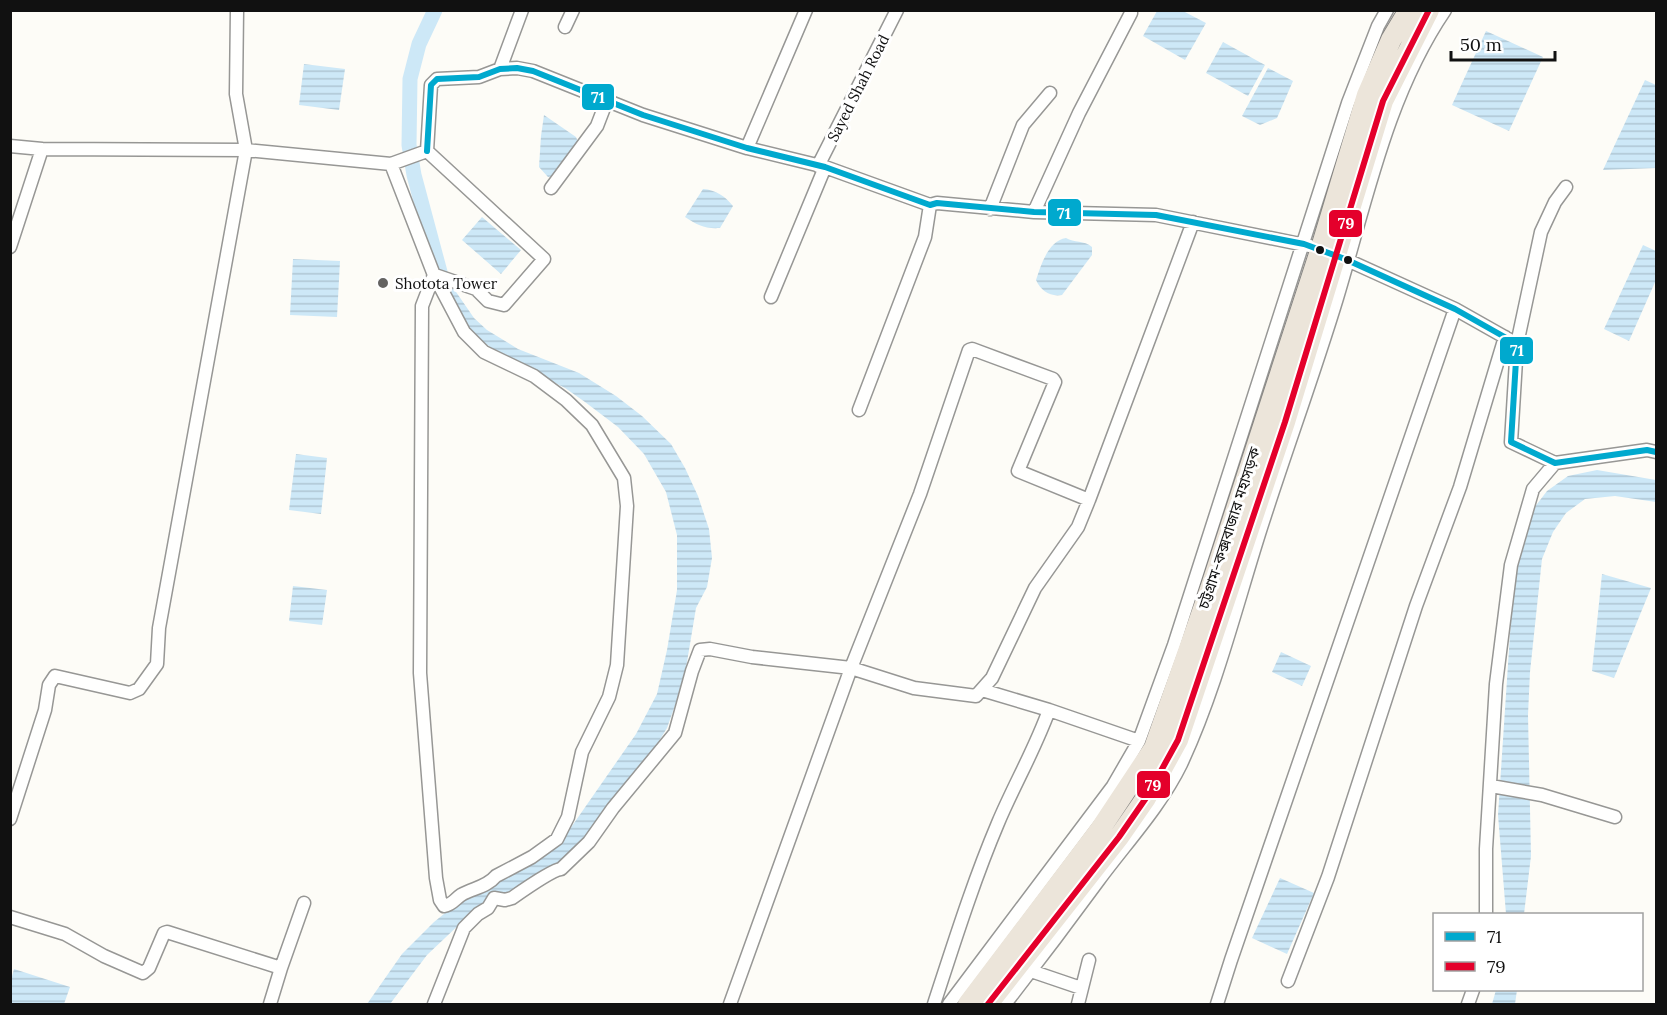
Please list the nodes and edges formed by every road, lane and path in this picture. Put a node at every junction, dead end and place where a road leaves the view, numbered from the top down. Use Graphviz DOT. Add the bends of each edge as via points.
graph roads {
  1 [pos="237,10"];
  2 [pos="522,10"];
  3 [pos="573,10"];
  4 [pos="806,10"];
  5 [pos="897,10"];
  6 [pos="1387,10"];
  7 [pos="1409,10"];
  8 [pos="1429,10"];
  9 [pos="1445,10"];
  10 [pos="1131,13"];
  11 [pos="565,27"];
  12 [pos="500,69"];
  13 [pos="1050,93"];
  14 [pos="607,100"];
  15 [pos="10,146"];
  16 [pos="747,148"];
  17 [pos="42,149"];
  18 [pos="246,150"];
  19 [pos="428,151"];
  20 [pos="391,164"];
  21 [pos="821,167"];
  22 [pos="1566,187"];
  23 [pos="551,188"];
  24 [pos="930,205"];
  25 [pos="990,209"];
  26 [pos="1034,212"];
  27 [pos="1193,222"];
  28 [pos="1308,245"];
  29 [pos="10,247"];
  30 [pos="1346,259"];
  31 [pos="434,275"];
  32 [pos="771,297"];
  33 [pos="1455,309"];
  34 [pos="1505,337"];
  35 [pos="1517,344"];
  36 [pos="859,410"];
  37 [pos="1656,452"];
  38 [pos="1555,463"];
  39 [pos="1089,500"];
  40 [pos="850,668"];
  41 [pos="982,690"];
  42 [pos="1049,710"];
  43 [pos="1139,741"];
  44 [pos="1494,786"];
  45 [pos="1615,817"];
  46 [pos="10,819"];
  47 [pos="1081,829"];
  48 [pos="1086,848"];
  49 [pos="1045,889"];
  50 [pos="1082,893"];
  51 [pos="304,903"];
  52 [pos="1486,913"];
  53 [pos="10,917"];
  54 [pos="1061,921"];
  55 [pos="1089,960"];
  56 [pos="281,968"];
  57 [pos="1031,971"];
  58 [pos="1288,981"];
  59 [pos="1081,988"];
  60 [pos="270,1005"];
  61 [pos="435,1005"];
  62 [pos="730,1005"];
  63 [pos="934,1005"];
  64 [pos="949,1005"];
  65 [pos="968,1005"];
  66 [pos="988,1005"];
  67 [pos="1005,1005"];
  68 [pos="1078,1005"];
  69 [pos="1217,1005"];
  1 -- 18 [label="street" via="236,94"];
  2 -- 12 [label="street"];
  3 -- 11 [label="street"];
  4 -- 16 [label="street"];
  5 -- 21 [label="street, Sayed Shah Road"];
  6 -- 28 [label="street" via="1348,103"];
  7 -- 48 [label="highway, চট্টগ্রাম-কক্সবাজার মহাসড়ক" via="1367,95 1321,248 1165,720 1154,748"];
  8 -- 50 [label="highway, চট্টগ্রাম-কক্সবাজার মহাসড়ক" via="1383,101 1285,422 1178,740 1146,798"];
  9 -- 30 [label="street" via="1396,102"];
  10 -- 26 [label="street"];
  12 -- 14 [label="street" via="533,71"];
  12 -- 19 [label="street" via="479,77 433,82"];
  13 -- 25 [label="street" via="1023,125"];
  14 -- 16 [label="street"];
  14 -- 23 [label="street" via="597,126"];
  15 -- 17 [label="street"];
  16 -- 21 [label="street"];
  17 -- 18 [label="street"];
  17 -- 29 [label="street"];
  18 -- 20 [label="street"];
  18 -- 46 [label="street" via="159,628 157,664 139,689 130,693 55,676 49,685 45,710"];
  19 -- 20 [label="street"];
  19 -- 31 [label="street" via="544,258 504,305 488,301 476,289"];
  20 -- 31 [label="street"];
  21 -- 24 [label="street"];
  21 -- 32 [label="street, Sayed Shah Road"];
  22 -- 35 [label="street" via="1541,232"];
  24 -- 25 [label="street" via="937,202"];
  24 -- 36 [label="street" via="925,237"];
  25 -- 26 [label="street"];
  26 -- 27 [label="street" via="1156,215"];
  27 -- 28 [label="street"];
  27 -- 39 [label="street"];
  28 -- 43 [label="street"];
  30 -- 33 [label="street"];
  30 -- 50 [label="street" via="1337,298 1200,717 1180,765 1163,792"];
  31 -- 31 [label="street" via="422,306 420,673 436,878 440,900 448,906 557,839 568,817 582,752 609,697 616,665 627,506 624,478 592,425 534,376 484,352 464,332"];
  33 -- 34 [label="street"];
  33 -- 69 [label="street"];
  34 -- 35 [label="street"];
  34 -- 58 [label="street" via="1460,487 1416,606 1328,877"];
  35 -- 38 [label="street" via="1511,442"];
  37 -- 38 [label="street"];
  38 -- 44 [label="street" via="1533,489 1511,565 1496,684"];
  39 -- 40 [label="street" via="1018,471 1055,380 970,349 920,494"];
  39 -- 41 [label="street" via="1078,527 1035,588 992,678"];
  40 -- 41 [label="street" via="914,688 976,696"];
  40 -- 61 [label="street" via="700,650 675,733 589,842 561,869 512,898 494,898 464,928"];
  40 -- 62 [label="street"];
  41 -- 42 [label="street"];
  42 -- 43 [label="street"];
  42 -- 63 [label="street" via="973,884"];
  43 -- 47 [label="street" via="1113,786"];
  44 -- 45 [label="street"];
  44 -- 52 [label="street" via="1486,849"];
  47 -- 48 [label="street"];
  47 -- 49 [label="street"];
  48 -- 49 [label="highway, চট্টগ্রাম-কক্সবাজার মহাসড়ক"];
  49 -- 64 [label="street"];
  49 -- 65 [label="highway, চট্টগ্রাম-কক্সবাজার মহাসড়ক"];
  50 -- 54 [label="highway, চট্টগ্রাম-কক্সবাজার মহাসড়ক"];
  51 -- 56 [label="street"];
  53 -- 56 [label="street" via="65,934 142,973 149,968 167,932"];
  54 -- 57 [label="street"];
  54 -- 66 [label="highway, চট্টগ্রাম-কক্সবাজার মহাসড়ক"];
  55 -- 59 [label="street"];
  56 -- 60 [label="street"];
  57 -- 59 [label="street"];
  57 -- 67 [label="street"];
  59 -- 68 [label="street"];
}
